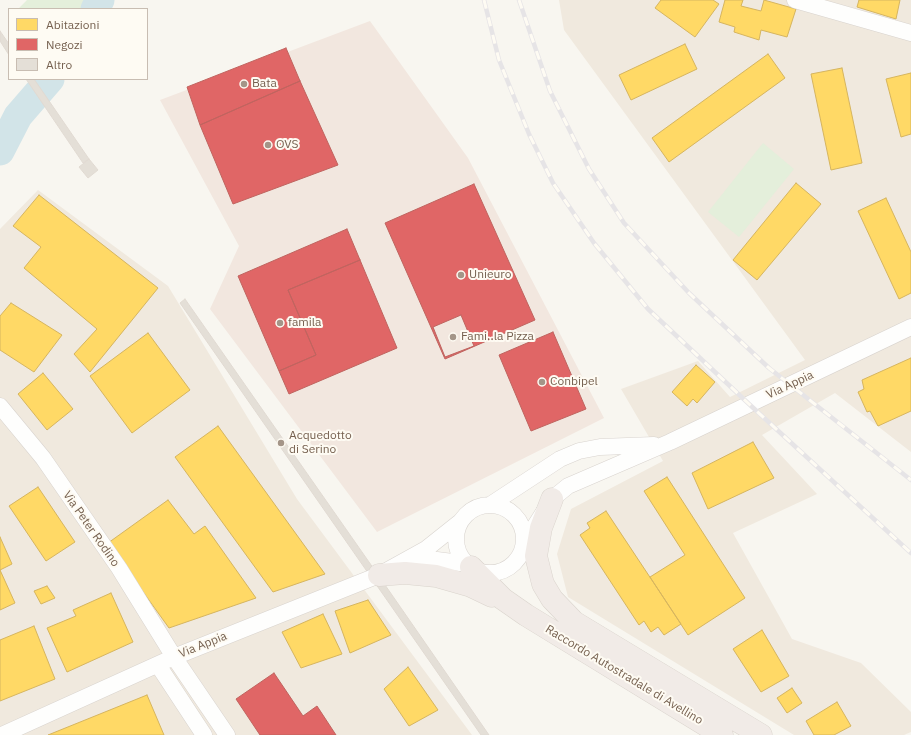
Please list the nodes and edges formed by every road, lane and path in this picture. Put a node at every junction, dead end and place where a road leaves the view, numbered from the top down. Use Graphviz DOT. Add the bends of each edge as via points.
graph roads {
  1 [pos="795,0"];
  2 [pos="911,33"];
  3 [pos="911,327"];
  4 [pos="0,406"];
  5 [pos="670,442"];
  6 [pos="552,499"];
  7 [pos="490,505"];
  8 [pos="460,522"];
  9 [pos="523,546"];
  10 [pos="407,560"];
  11 [pos="469,565"];
  12 [pos="379,575"];
  13 [pos="503,599"];
  14 [pos="574,622"];
  15 [pos="174,657"];
  16 [pos="158,665"];
  17 [pos="2,735"];
  18 [pos="204,735"];
  19 [pos="227,735"];
  20 [pos="722,735"];
  21 [pos="761,735"];
  1 -- 2 [label="street"];
  3 -- 5 [label="street, Via Appia"];
  4 -- 15 [label="street, Via Peter Rodino" via="47,465 118,568"];
  5 -- 6 [label="street, Via Appia" via="568,486"];
  5 -- 7 [label="street, Via Appia" via="580,451 560,459"];
  6 -- 9 [label="street, Via Appia"];
  6 -- 14 [label="highway" via="540,528 536,556 538,569 552,599"];
  7 -- 8 [label="street, Via Appia" via="470,511"];
  7 -- 9 [label="street" via="501,506 519,521 523,531"];
  8 -- 10 [label="street, Via Appia" via="442,538"];
  8 -- 11 [label="street" via="456,540 458,550"];
  9 -- 11 [label="street, Via Appia" via="515,562 503,570 481,571"];
  9 -- 14 [label="highway" via="540,599 554,613"];
  10 -- 11 [label="street, Via Appia" via="429,559"];
  10 -- 12 [label="street, Via Appia"];
  11 -- 13 [label="highway"];
  12 -- 13 [label="highway" via="405,573 436,576 472,586 488,595"];
  12 -- 15 [label="street, Via Appia"];
  13 -- 20 [label="highway, Raccordo Autostradale di Avellino"];
  14 -- 21 [label="highway, Raccordo Autostradale di Avellino"];
  15 -- 16 [label="street, Via Appia"];
  15 -- 19 [label="street, Via Peter Rodino"];
  16 -- 17 [label="street, Via Appia"];
  16 -- 18 [label="street"];
}
